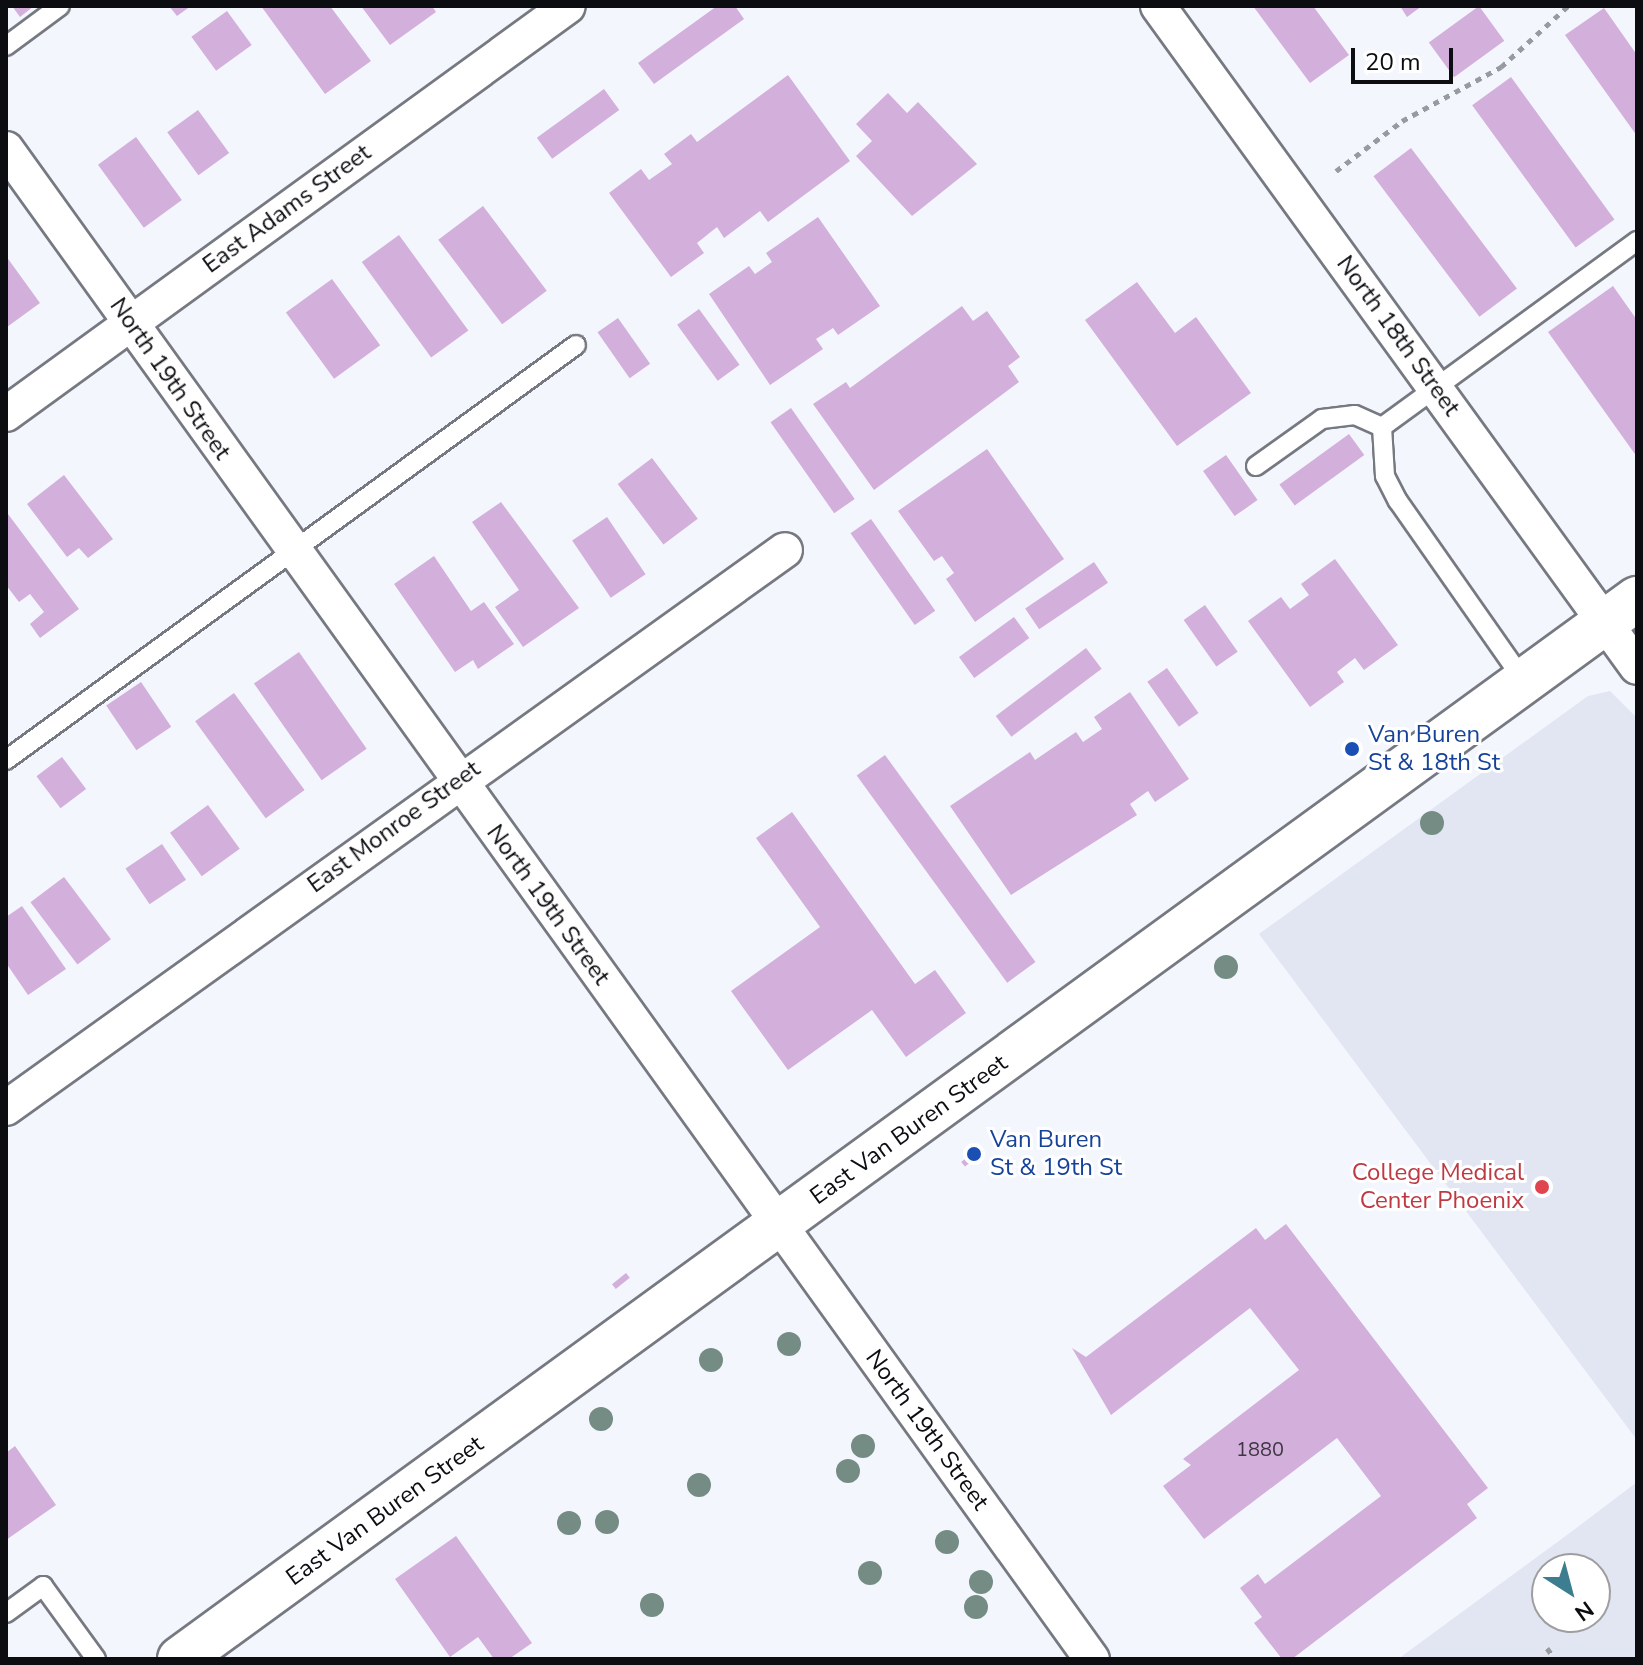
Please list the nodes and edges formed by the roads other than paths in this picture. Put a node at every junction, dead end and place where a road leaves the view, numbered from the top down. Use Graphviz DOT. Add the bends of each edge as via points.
graph roads {
  1 [pos="60,6"];
  2 [pos="568,6"];
  3 [pos="1158,6"];
  4 [pos="6,46"];
  5 [pos="6,149"];
  6 [pos="1637,241"];
  7 [pos="131,322"];
  8 [pos="576,345"];
  9 [pos="1435,389"];
  10 [pos="6,414"];
  11 [pos="1382,427"];
  12 [pos="1256,466"];
  13 [pos="785,550"];
  14 [pos="290,551"];
  15 [pos="1621,610"];
  16 [pos="1637,667"];
  17 [pos="1524,681"];
  18 [pos="6,760"];
  19 [pos="458,780"];
  20 [pos="6,1108"];
  21 [pos="779,1227"];
  22 [pos="6,1613"];
  23 [pos="96,1659"];
  24 [pos="180,1659"];
  25 [pos="1092,1659"];
  1 -- 4 [label="lane"];
  2 -- 7 [label="street, East Adams Street"];
  3 -- 9 [label="street, North 18th Street"];
  5 -- 7 [label="street, North 19th Street"];
  6 -- 9 [label="lane"];
  7 -- 10 [label="street, East Adams Street"];
  7 -- 14 [label="street, North 19th Street"];
  8 -- 14 [label="lane"];
  9 -- 11 [label="lane"];
  9 -- 15 [label="street, North 18th Street"];
  11 -- 12 [label="lane" via="1355,415 1322,419"];
  11 -- 17 [label="lane" via="1385,476 1398,501"];
  13 -- 19 [label="street, East Monroe Street"];
  14 -- 18 [label="lane"];
  14 -- 19 [label="street, North 19th Street"];
  15 -- 16 [label="street, North 18th Street"];
  15 -- 17 [label="main road, East Van Buren Street"];
  17 -- 21 [label="main road, East Van Buren Street"];
  19 -- 20 [label="street, East Monroe Street"];
  19 -- 21 [label="street, North 19th Street"];
  21 -- 24 [label="main road, East Van Buren Street"];
  21 -- 25 [label="street, North 19th Street"];
  22 -- 23 [label="lane" via="43,1586"];
}
